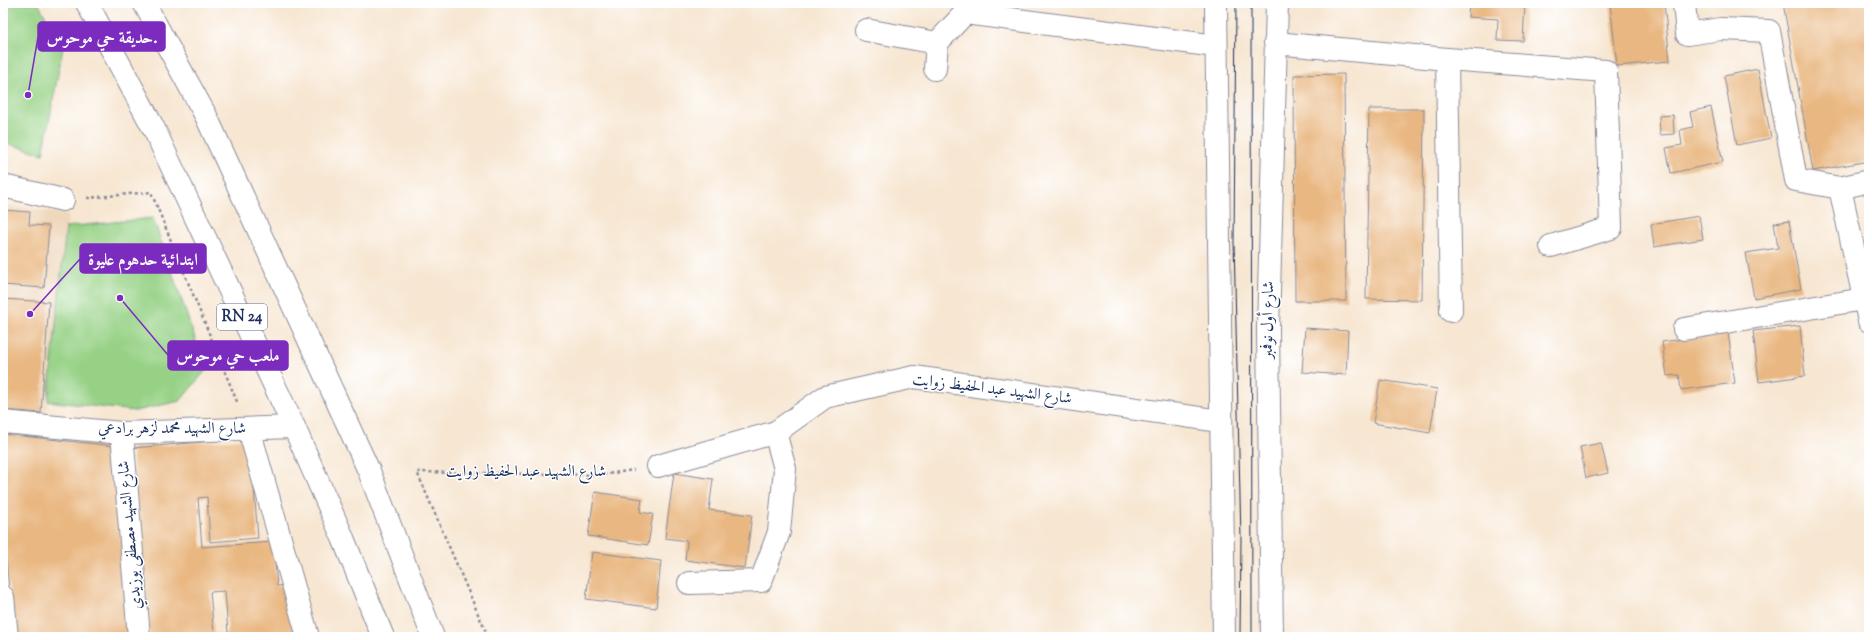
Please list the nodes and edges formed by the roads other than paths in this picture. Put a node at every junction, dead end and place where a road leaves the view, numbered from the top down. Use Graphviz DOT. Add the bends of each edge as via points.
graph roads {
  1 [pos="87,3"];
  2 [pos="144,3"];
  3 [pos="1216,3"];
  4 [pos="1277,3"];
  5 [pos="1684,3"];
  6 [pos="963,8"];
  7 [pos="866,30"];
  8 [pos="937,43"];
  9 [pos="1275,43"];
  10 [pos="1216,46"];
  11 [pos="1447,59"];
  12 [pos="935,69"];
  13 [pos="1869,181"];
  14 [pos="3,186"];
  15 [pos="1840,188"];
  16 [pos="63,200"];
  17 [pos="1551,246"];
  18 [pos="1864,299"];
  19 [pos="1450,311"];
  20 [pos="1869,321"];
  21 [pos="1684,330"];
  22 [pos="1220,420"];
  23 [pos="3,422"];
  24 [pos="294,427"];
  25 [pos="249,429"];
  26 [pos="775,432"];
  27 [pos="122,433"];
  28 [pos="658,466"];
  29 [pos="689,583"];
  30 [pos="3,597"];
  31 [pos="7,637"];
  32 [pos="139,637"];
  33 [pos="308,637"];
  34 [pos="383,637"];
  35 [pos="433,637"];
  36 [pos="1224,637"];
  37 [pos="1272,637"];
  1 -- 24 [label="main road, RN 24" via="154,129"];
  2 -- 35 [label="main road, RN 24" via="206,116 372,478"];
  3 -- 10 [label="main road"];
  4 -- 9 [label="main road, شارع أول نوفمبر"];
  5 -- 15 [label="main road" via="1687,34 1721,29 1769,31 1796,180"];
  6 -- 8 [label="main road"];
  6 -- 10 [label="main road"];
  7 -- 8 [label="main road"];
  8 -- 12 [label="main road"];
  9 -- 11 [label="main road"];
  9 -- 37 [label="main road, شارع أول نوفمبر" via="1268,329"];
  10 -- 22 [label="main road"];
  11 -- 17 [label="main road" via="1606,71 1611,228"];
  11 -- 19 [label="main road"];
  13 -- 15 [label="main road"];
  14 -- 16 [label="main road"];
  15 -- 18 [label="main road"];
  18 -- 20 [label="main road"];
  18 -- 21 [label="main road"];
  22 -- 26 [label="main road, شارع الشهيد عبد الحفيظ زوايت" via="914,377 825,397"];
  22 -- 36 [label="main road"];
  23 -- 27 [label="main road, شارع الشهيد محمد لزهر برادعي"];
  24 -- 25 [label="main road, شارع الشهيد محمد لزهر برادعي"];
  24 -- 34 [label="main road, RN 24"];
  25 -- 27 [label="main road, شارع الشهيد محمد لزهر برادعي"];
  25 -- 33 [label="main road"];
  26 -- 28 [label="main road, شارع الشهيد عبد الحفيظ زوايت"];
  26 -- 29 [label="main road" via="785,469 779,532 761,581"];
  27 -- 32 [label="main road, شارع الشهيد مصطفى بوزيدي"];
  30 -- 31 [label="main road"];
}
